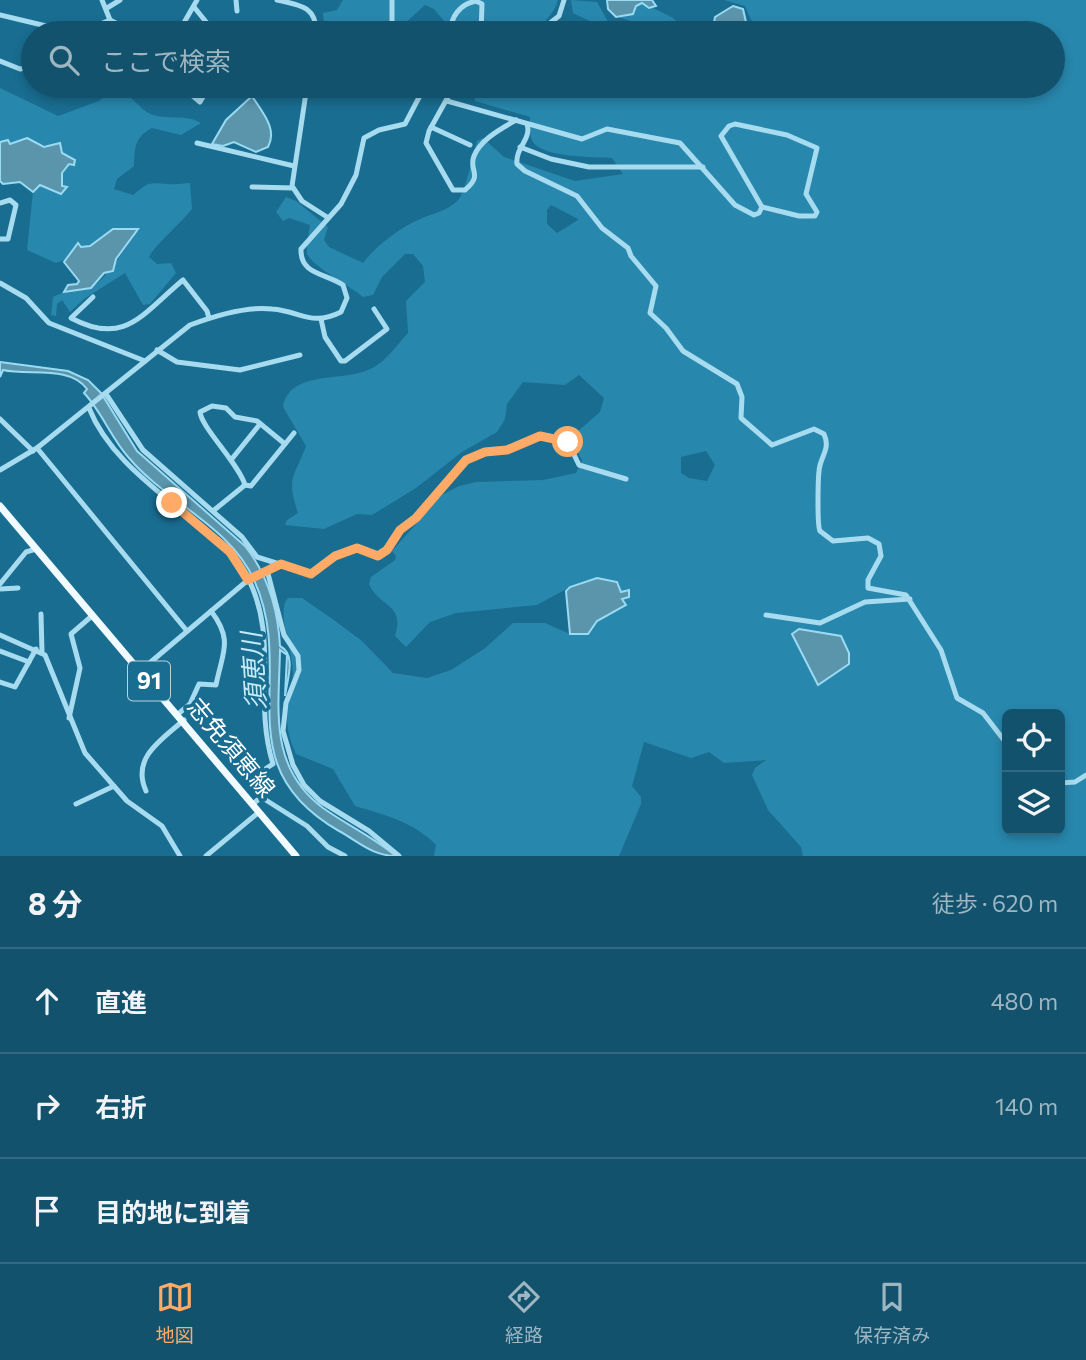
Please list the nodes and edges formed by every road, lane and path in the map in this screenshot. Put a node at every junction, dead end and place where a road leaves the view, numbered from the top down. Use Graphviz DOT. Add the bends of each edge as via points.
graph roads {
  1 [pos="102,0"];
  2 [pos="120,0"];
  3 [pos="197,0"];
  4 [pos="236,0"];
  5 [pos="277,0"];
  6 [pos="392,0"];
  7 [pos="564,0"];
  8 [pos="194,7"];
  9 [pos="107,8"];
  10 [pos="237,11"];
  11 [pos="0,15"];
  12 [pos="110,20"];
  13 [pos="21,21"];
  14 [pos="186,21"];
  15 [pos="205,21"];
  16 [pos="316,21"];
  17 [pos="392,21"];
  18 [pos="453,21"];
  19 [pos="483,21"];
  20 [pos="552,21"];
  21 [pos="0,61"];
  22 [pos="21,69"];
  23 [pos="305,98"];
  24 [pos="418,98"];
  25 [pos="448,98"];
  26 [pos="447,101"];
  27 [pos="516,120"];
  28 [pos="527,124"];
  29 [pos="431,127"];
  30 [pos="197,143"];
  31 [pos="470,145"];
  32 [pos="520,147"];
  33 [pos="294,166"];
  34 [pos="703,167"];
  35 [pos="252,187"];
  36 [pos="293,188"];
  37 [pos="0,203"];
  38 [pos="762,207"];
  39 [pos="327,217"];
  40 [pos="0,239"];
  41 [pos="0,284"];
  42 [pos="93,297"];
  43 [pos="374,309"];
  44 [pos="209,318"];
  45 [pos="321,319"];
  46 [pos="157,350"];
  47 [pos="300,355"];
  48 [pos="145,361"];
  49 [pos="105,394"];
  50 [pos="90,406"];
  51 [pos="0,419"];
  52 [pos="261,424"];
  53 [pos="294,433"];
  54 [pos="285,444"];
  55 [pos="35,449"];
  56 [pos="231,460"];
  57 [pos="0,470"];
  58 [pos="626,479"];
  59 [pos="246,485"];
  60 [pos="0,506"];
  61 [pos="213,511"];
  62 [pos="36,549"];
  63 [pos="281,564"];
  64 [pos="266,571"];
  65 [pos="248,580"];
  66 [pos="0,584"];
  67 [pos="18,588"];
  68 [pos="0,589"];
  69 [pos="909,599"];
  70 [pos="211,611"];
  71 [pos="41,614"];
  72 [pos="93,615"];
  73 [pos="766,615"];
  74 [pos="187,631"];
  75 [pos="0,635"];
  76 [pos="0,651"];
  77 [pos="39,651"];
  78 [pos="29,662"];
  79 [pos="140,671"];
  80 [pos="0,682"];
  81 [pos="181,717"];
  82 [pos="69,718"];
  83 [pos="1002,738"];
  84 [pos="1086,775"];
  85 [pos="1065,783"];
  86 [pos="114,786"];
  87 [pos="146,791"];
  88 [pos="256,801"];
  89 [pos="76,804"];
  90 [pos="259,812"];
  91 [pos="180,856"];
  92 [pos="206,856"];
  93 [pos="296,856"];
  94 [pos="345,856"];
  95 [pos="399,856"];
  1 -- 9 [label="street"];
  2 -- 9 [label="street"];
  3 -- 8 [label="street"];
  4 -- 10 [label="street"];
  5 -- 16 [label="street" via="307,8"];
  6 -- 17 [label="street"];
  7 -- 20 [label="street"];
  8 -- 14 [label="street"];
  8 -- 15 [label="street"];
  9 -- 12 [label="street"];
  11 -- 13 [label="street"];
  18 -- 19 [label="street" via="460,9 476,1 482,4"];
  21 -- 22 [label="street"];
  23 -- 33 [label="street"];
  24 -- 39 [label="street" via="405,124 364,138 356,175 341,204"];
  25 -- 26 [label="street"];
  26 -- 27 [label="street"];
  26 -- 29 [label="street"];
  27 -- 28 [label="street"];
  27 -- 29 [label="street" via="478,150 473,161 476,177 460,191 449,186 426,143"];
  28 -- 32 [label="street" via="528,135"];
  28 -- 34 [label="street" via="582,139 607,129 664,139 687,147"];
  29 -- 31 [label="street"];
  30 -- 33 [label="street"];
  32 -- 34 [label="street" via="589,167"];
  32 -- 69 [label="street" via="516,158 520,167 577,196 602,228 628,248 656,286 650,313 683,351 737,384 741,418 772,445 814,429 824,434 827,447 819,471 820,531 833,541 874,540 882,550 868,588 900,592"];
  33 -- 36 [label="street"];
  34 -- 38 [label="street" via="745,212 754,215"];
  35 -- 36 [label="street"];
  36 -- 39 [label="street" via="302,201"];
  37 -- 40 [label="street" via="10,200 16,205 8,239"];
  38 -- 38 [label="street" via="816,216 806,194 817,148 787,135 729,126 721,136 723,143"];
  39 -- 45 [label="street" via="302,249 303,263 343,285 347,298 341,312"];
  41 -- 48 [label="street" via="26,298 49,323"];
  42 -- 44 [label="street" via="71,318 91,329 124,329 183,280"];
  43 -- 45 [label="street" via="387,330 345,361 325,337"];
  44 -- 45 [label="street" via="275,309"];
  44 -- 46 [label="street" via="180,330"];
  46 -- 47 [label="street" via="177,362 240,370"];
  46 -- 48 [label="street"];
  48 -- 49 [label="street"];
  49 -- 50 [label="street"];
  49 -- 61 [label="street" via="143,450"];
  50 -- 55 [label="street"];
  50 -- 65 [label="street" via="125,461 230,552"];
  51 -- 55 [label="street"];
  52 -- 54 [label="street"];
  52 -- 56 [label="street"];
  52 -- 56 [label="street" via="223,407 200,412 201,420"];
  53 -- 54 [label="street"];
  54 -- 59 [label="street" via="251,486"];
  55 -- 57 [label="street"];
  55 -- 74 [label="street"];
  56 -- 59 [label="street"];
  58 -- 63 [label="street" via="579,465 568,442 540,436 466,460 378,556 357,548 335,556 311,574"];
  59 -- 61 [label="street"];
  60 -- 62 [label="main road, 志免須恵線 / 91"];
  61 -- 63 [label="street" via="257,556"];
  62 -- 66 [label="street" via="26,552"];
  62 -- 72 [label="main road, 志免須恵線 / 91"];
  63 -- 64 [label="street"];
  64 -- 65 [label="street"];
  64 -- 95 [label="street" via="284,635 298,656 299,670 285,708 283,731 293,765 320,801"];
  65 -- 70 [label="street"];
  65 -- 88 [label="street" via="265,627 264,722 273,764 253,777"];
  67 -- 68 [label="street"];
  69 -- 73 [label="street" via="865,602 820,623"];
  69 -- 83 [label="street" via="941,650 957,698 983,713"];
  70 -- 74 [label="street"];
  70 -- 81 [label="street" via="225,634 216,685 199,684"];
  71 -- 77 [label="street"];
  72 -- 79 [label="main road, 志免須恵線 / 91"];
  72 -- 82 [label="street" via="71,634 80,668"];
  74 -- 79 [label="street"];
  75 -- 77 [label="street"];
  76 -- 78 [label="street"];
  77 -- 78 [label="street"];
  77 -- 82 [label="street" via="53,669"];
  78 -- 80 [label="street" via="15,687"];
  79 -- 81 [label="main road, 志免須恵線 / 91"];
  81 -- 87 [label="street" via="145,756 139,773"];
  81 -- 88 [label="main road, 志免須恵線 / 91"];
  82 -- 86 [label="street" via="85,753"];
  84 -- 85 [label="street"];
  86 -- 89 [label="street"];
  86 -- 91 [label="street" via="162,826"];
  88 -- 90 [label="main road, 志免須恵線 / 91"];
  88 -- 94 [label="street" via="307,826 328,848"];
  90 -- 92 [label="street"];
  90 -- 93 [label="main road, 志免須恵線 / 91"];
}
